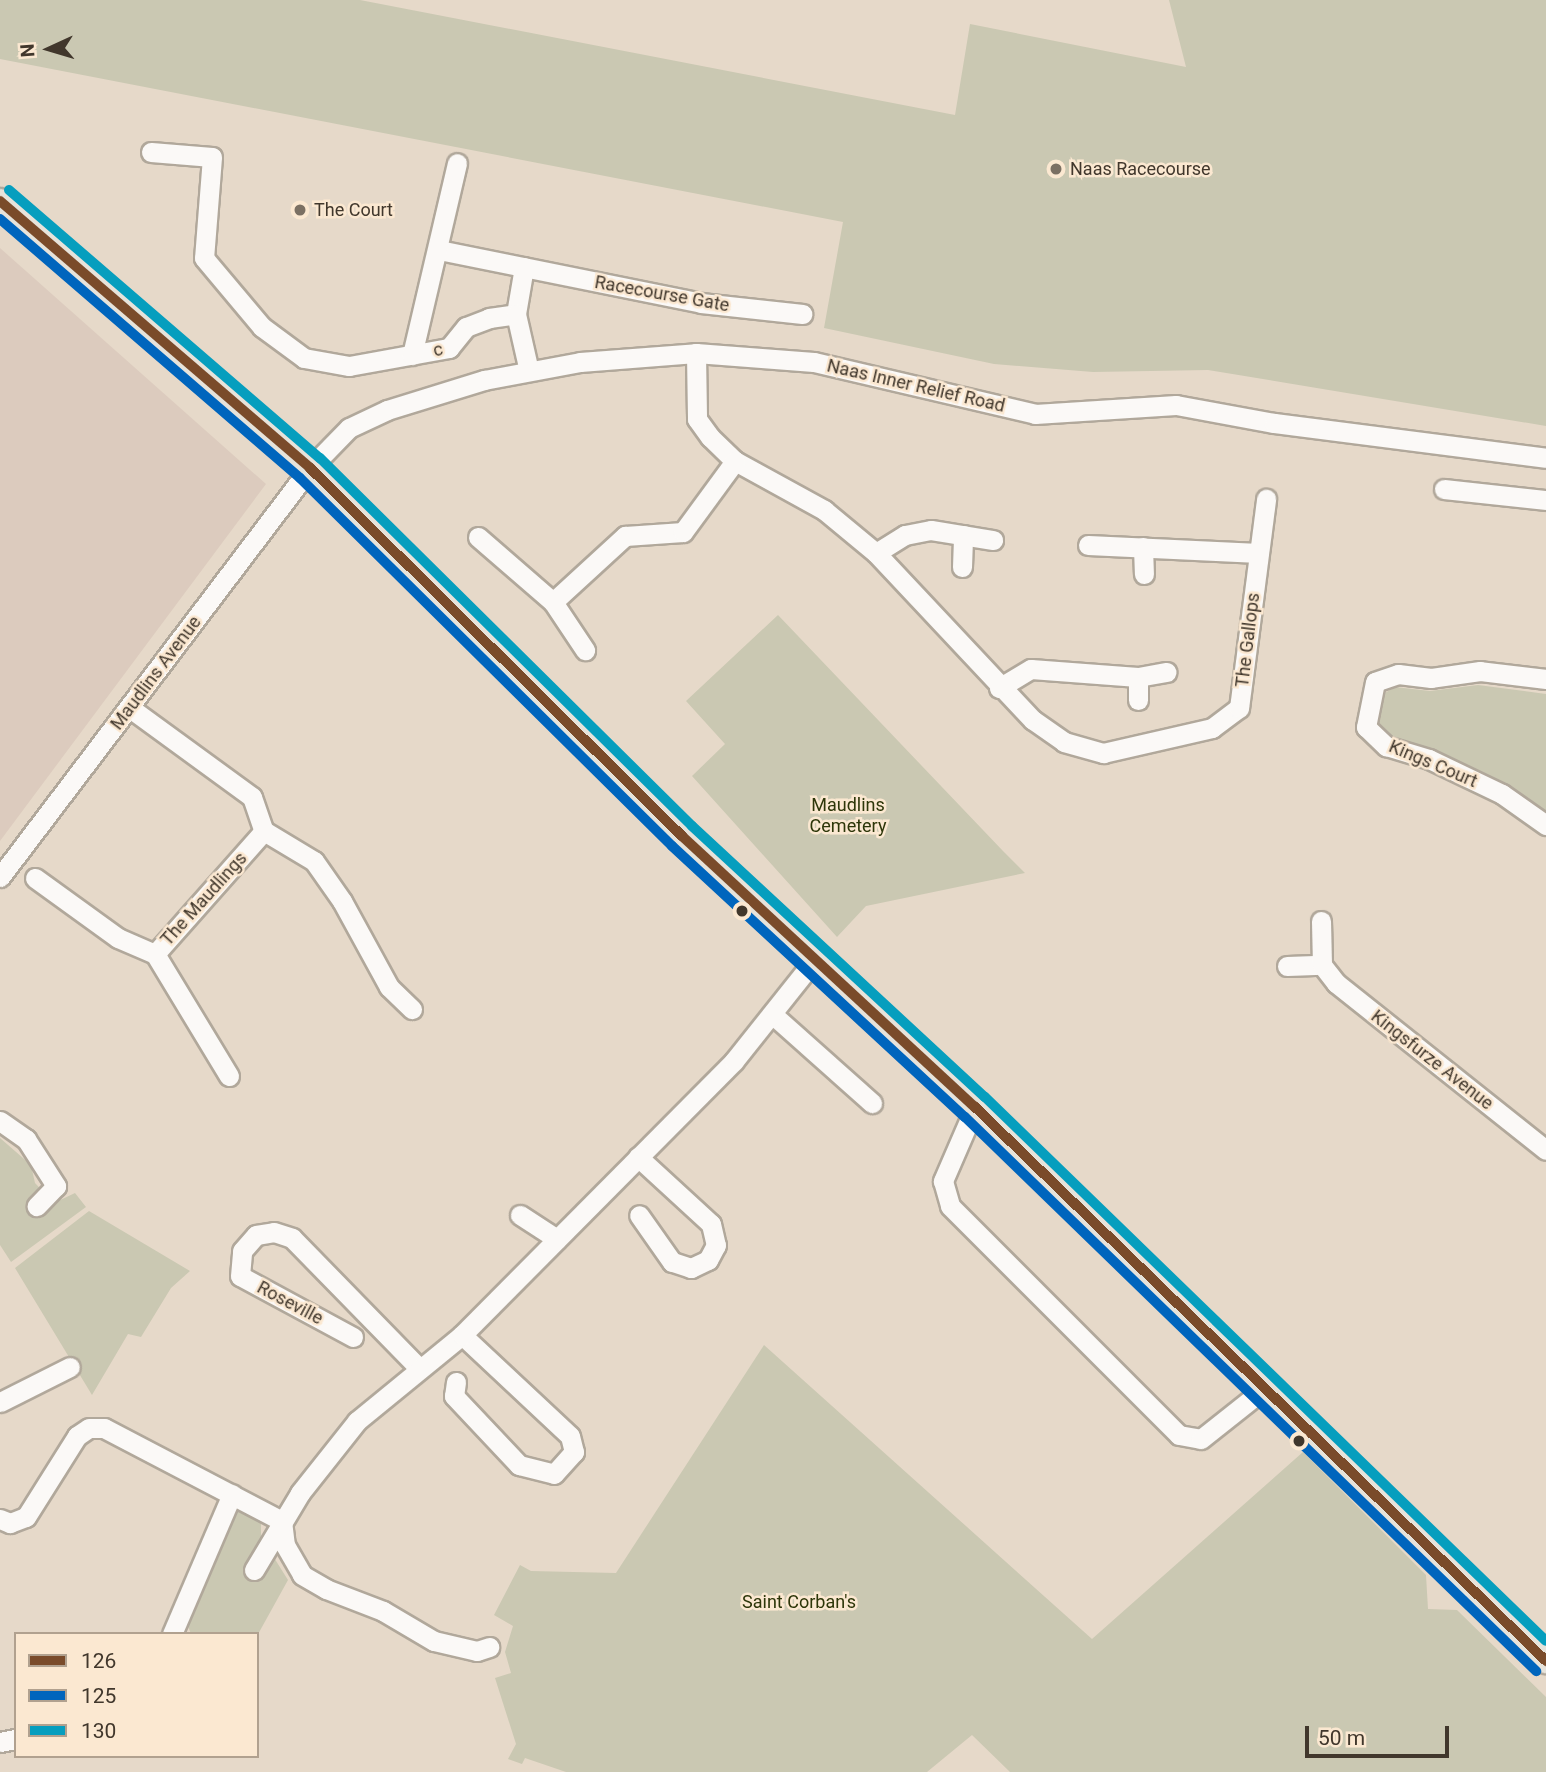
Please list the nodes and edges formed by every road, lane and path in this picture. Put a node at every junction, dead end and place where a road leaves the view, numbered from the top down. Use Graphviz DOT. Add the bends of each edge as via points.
graph roads {
  1 [pos="151,152"];
  2 [pos="457,163"];
  3 [pos="0,201"];
  4 [pos="439,250"];
  5 [pos="524,267"];
  6 [pos="516,314"];
  7 [pos="802,314"];
  8 [pos="696,353"];
  9 [pos="412,355"];
  10 [pos="529,371"];
  11 [pos="1546,458"];
  12 [pos="735,461"];
  13 [pos="310,468"];
  14 [pos="1444,489"];
  15 [pos="1266,499"];
  16 [pos="1546,500"];
  17 [pos="963,535"];
  18 [pos="478,537"];
  19 [pos="993,540"];
  20 [pos="1088,545"];
  21 [pos="1143,547"];
  22 [pos="876,553"];
  23 [pos="1259,553"];
  24 [pos="962,567"];
  25 [pos="1144,574"];
  26 [pos="553,602"];
  27 [pos="584,650"];
  28 [pos="1167,672"];
  29 [pos="1138,677"];
  30 [pos="1546,679"];
  31 [pos="999,688"];
  32 [pos="1138,700"];
  33 [pos="130,708"];
  34 [pos="1546,825"];
  35 [pos="264,831"];
  36 [pos="0,877"];
  37 [pos="35,878"];
  38 [pos="1321,921"];
  39 [pos="155,954"];
  40 [pos="815,959"];
  41 [pos="1322,965"];
  42 [pos="1287,966"];
  43 [pos="412,1009"];
  44 [pos="772,1014"];
  45 [pos="229,1076"];
  46 [pos="872,1103"];
  47 [pos="975,1107"];
  48 [pos="0,1121"];
  49 [pos="1546,1150"];
  50 [pos="638,1157"];
  51 [pos="37,1206"];
  52 [pos="520,1214"];
  53 [pos="639,1215"];
  54 [pos="557,1239"];
  55 [pos="462,1335"];
  56 [pos="353,1337"];
  57 [pos="70,1367"];
  58 [pos="420,1369"];
  59 [pos="456,1382"];
  60 [pos="1264,1389"];
  61 [pos="0,1402"];
  62 [pos="232,1494"];
  63 [pos="0,1519"];
  64 [pos="282,1521"];
  65 [pos="254,1570"];
  66 [pos="173,1632"];
  67 [pos="489,1647"];
  68 [pos="1546,1661"];
  1 -- 9 [label="street, c" via="212,157 204,258 262,327 304,358 349,366"];
  2 -- 4 [label="street"];
  3 -- 13 [label="main road"];
  4 -- 5 [label="street, Racecourse Gate"];
  4 -- 9 [label="street"];
  5 -- 6 [label="street"];
  5 -- 7 [label="street, Racecourse Gate" via="701,303 780,302"];
  6 -- 9 [label="street, c" via="489,317 466,327 449,348"];
  6 -- 10 [label="street"];
  8 -- 10 [label="street, Naas Inner Relief Road"];
  8 -- 11 [label="street, Naas Inner Relief Road" via="814,362 1035,414 1176,405 1274,423"];
  8 -- 12 [label="street, The Gallops" via="697,419"];
  10 -- 13 [label="street, Naas Inner Relief Road" via="387,410 349,428"];
  12 -- 22 [label="street, The Gallops" via="824,510"];
  12 -- 26 [label="street" via="683,532 625,536"];
  13 -- 33 [label="street, Maudlins Avenue"];
  13 -- 40 [label="main road" via="682,836"];
  14 -- 16 [label="street"];
  15 -- 23 [label="street, The Gallops"];
  17 -- 19 [label="street"];
  17 -- 22 [label="street" via="931,530 905,536"];
  17 -- 24 [label="street"];
  18 -- 26 [label="street"];
  20 -- 21 [label="street"];
  21 -- 23 [label="street"];
  21 -- 25 [label="street"];
  22 -- 31 [label="street, The Gallops"];
  23 -- 31 [label="street, The Gallops" via="1239,708 1212,728 1102,753 1063,742"];
  26 -- 27 [label="street"];
  28 -- 29 [label="street"];
  29 -- 31 [label="street" via="1031,669"];
  29 -- 32 [label="street"];
  30 -- 34 [label="street, Kings Court" via="1480,671 1431,678 1398,674 1375,682 1366,727 1386,746 1429,759 1502,794"];
  33 -- 35 [label="street" via="252,797"];
  33 -- 36 [label="street, Maudlins Avenue"];
  35 -- 39 [label="street, The Maudlings"];
  35 -- 43 [label="street" via="314,861 342,901 389,987"];
  37 -- 39 [label="street" via="118,938"];
  38 -- 41 [label="street"];
  39 -- 45 [label="street, The Maudlings"];
  40 -- 44 [label="street"];
  40 -- 47 [label="main road"];
  41 -- 42 [label="street"];
  41 -- 49 [label="street, Kingsfurze Avenue" via="1346,991"];
  44 -- 46 [label="street"];
  44 -- 50 [label="street" via="734,1061"];
  47 -- 60 [label="main road"];
  47 -- 60 [label="street" via="943,1181 950,1206 1180,1435 1201,1439"];
  48 -- 51 [label="street" via="26,1139 56,1186"];
  50 -- 53 [label="street" via="711,1224 716,1245 708,1260 691,1268 672,1262"];
  50 -- 54 [label="street"];
  52 -- 54 [label="street"];
  54 -- 55 [label="street"];
  55 -- 58 [label="street"];
  55 -- 59 [label="street" via="570,1436 575,1452 554,1474 519,1465 454,1396"];
  56 -- 58 [label="street, Roseville" via="240,1276 242,1251 256,1235 274,1232 292,1238"];
  57 -- 61 [label="street"];
  58 -- 64 [label="street" via="358,1421"];
  60 -- 68 [label="main road"];
  62 -- 63 [label="street" via="104,1428 89,1428 77,1436 26,1517 9,1523"];
  62 -- 64 [label="street"];
  62 -- 66 [label="street"];
  64 -- 65 [label="street"];
  64 -- 67 [label="street" via="285,1545 302,1575 383,1611 434,1641 477,1651"];
}
